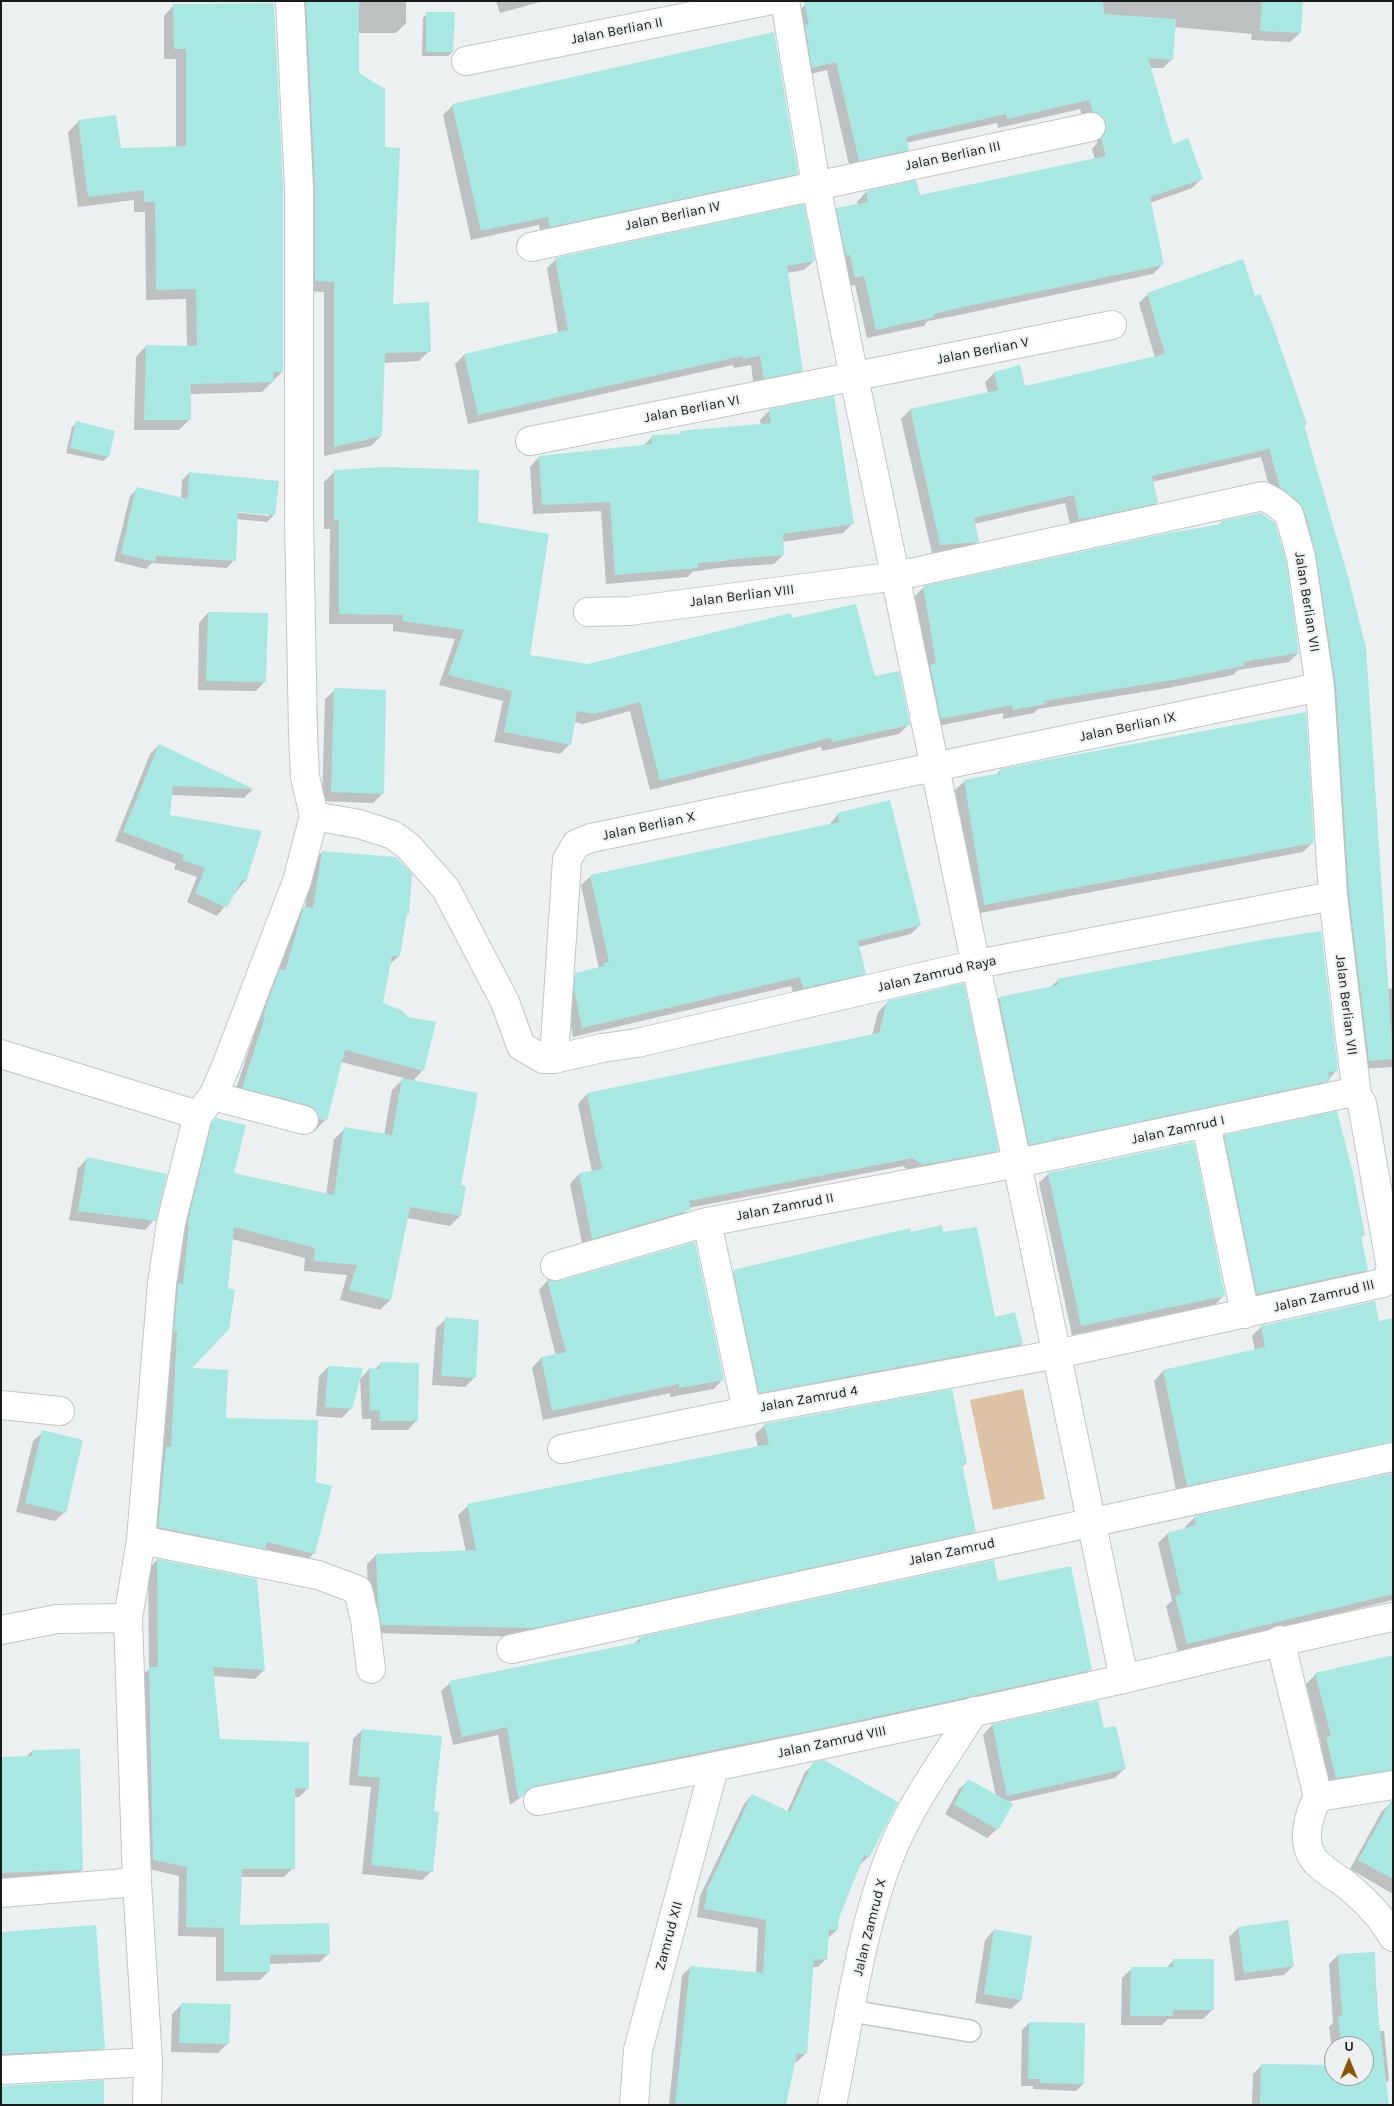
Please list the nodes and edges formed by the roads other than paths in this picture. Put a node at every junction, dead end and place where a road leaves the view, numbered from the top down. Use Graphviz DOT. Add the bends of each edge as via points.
graph roads {
  1 [pos="290,1"];
  2 [pos="767,1"];
  3 [pos="785,1"];
  4 [pos="466,61"];
  5 [pos="1091,127"];
  6 [pos="816,185"];
  7 [pos="531,247"];
  8 [pos="1112,325"];
  9 [pos="854,377"];
  10 [pos="530,441"];
  11 [pos="897,576"];
  12 [pos="588,612"];
  13 [pos="1320,687"];
  14 [pos="936,767"];
  15 [pos="314,816"];
  16 [pos="1333,896"];
  17 [pos="977,964"];
  18 [pos="1,1054"];
  19 [pos="549,1059"];
  20 [pos="1348,1095"];
  21 [pos="206,1106"];
  22 [pos="304,1120"];
  23 [pos="1206,1124"];
  24 [pos="1018,1163"];
  25 [pos="707,1222"];
  26 [pos="555,1266"];
  27 [pos="1245,1314"];
  28 [pos="1057,1354"];
  29 [pos="1,1405"];
  30 [pos="747,1411"];
  31 [pos="60,1412"];
  32 [pos="562,1449"];
  33 [pos="1393,1457"];
  34 [pos="1092,1522"];
  35 [pos="140,1540"];
  36 [pos="1393,1617"];
  37 [pos="128,1618"];
  38 [pos="1,1630"];
  39 [pos="1280,1640"];
  40 [pos="511,1649"];
  41 [pos="371,1669"];
  42 [pos="1124,1678"];
  43 [pos="974,1712"];
  44 [pos="714,1768"];
  45 [pos="1393,1785"];
  46 [pos="1318,1797"];
  47 [pos="538,1801"];
  48 [pos="137,1882"];
  49 [pos="1,1893"];
  50 [pos="1393,1937"];
  51 [pos="851,2011"];
  52 [pos="970,2031"];
  53 [pos="148,2062"];
  54 [pos="1,2070"];
  55 [pos="147,2105"];
  56 [pos="634,2105"];
  57 [pos="832,2105"];
  1 -- 15 [label="street" via="299,188 303,734 305,777"];
  2 -- 4 [label="street, Jalan Berlian II"];
  3 -- 6 [label="street"];
  5 -- 6 [label="street, Jalan Berlian III"];
  6 -- 7 [label="street, Jalan Berlian IV"];
  6 -- 9 [label="street"];
  8 -- 9 [label="street, Jalan Berlian V"];
  9 -- 10 [label="street, Jalan Berlian VI"];
  9 -- 11 [label="street"];
  11 -- 12 [label="street, Jalan Berlian VIII" via="629,611"];
  11 -- 13 [label="street, Jalan Berlian VII" via="1263,496 1289,514 1301,557"];
  11 -- 14 [label="street"];
  13 -- 14 [label="street, Jalan Berlian IX"];
  13 -- 16 [label="street, Jalan Berlian VII"];
  14 -- 17 [label="street"];
  14 -- 19 [label="street, Jalan Berlian X" via="591,838 576,844 567,860"];
  15 -- 19 [label="street" via="359,824 393,835 408,846 446,889 505,1002 521,1046"];
  15 -- 21 [label="street" via="297,881"];
  16 -- 17 [label="street, Jalan Zamrud Raya"];
  16 -- 20 [label="street, Jalan Berlian VII"];
  17 -- 19 [label="street, Jalan Zamrud Raya" via="637,1043"];
  17 -- 24 [label="street"];
  18 -- 21 [label="street"];
  20 -- 23 [label="street, Jalan Zamrud I"];
  20 -- 27 [label="street, Jalan Zamrud III" via="1362,1103 1390,1274 1383,1283"];
  21 -- 22 [label="street"];
  21 -- 35 [label="street" via="170,1223"];
  23 -- 24 [label="street, Jalan Zamrud I"];
  23 -- 27 [label="street"];
  24 -- 25 [label="street, Jalan Zamrud II"];
  24 -- 28 [label="street"];
  25 -- 26 [label="street, Jalan Zamrud II"];
  25 -- 30 [label="street"];
  27 -- 28 [label="street, Jalan Zamrud III"];
  28 -- 30 [label="street, Jalan Zamrud 4"];
  28 -- 34 [label="street"];
  29 -- 31 [label="street"];
  30 -- 32 [label="street, Jalan Zamrud 4"];
  33 -- 34 [label="street, Jalan Zamrud"];
  34 -- 40 [label="street, Jalan Zamrud"];
  34 -- 42 [label="street"];
  35 -- 37 [label="street"];
  35 -- 41 [label="street" via="318,1575 358,1590"];
  36 -- 39 [label="street"];
  37 -- 38 [label="street" via="57,1619"];
  37 -- 48 [label="street"];
  39 -- 42 [label="street"];
  39 -- 46 [label="street"];
  42 -- 43 [label="street, Jalan Zamrud VIII"];
  43 -- 44 [label="street, Jalan Zamrud VIII"];
  43 -- 51 [label="street, Jalan Zamrud X" via="891,1852 874,1900"];
  44 -- 47 [label="street, Jalan Zamrud VIII"];
  44 -- 56 [label="street, Zamrud XII" via="638,2050"];
  45 -- 46 [label="street"];
  46 -- 50 [label="street" via="1307,1827 1308,1844 1316,1862 1384,1921"];
  48 -- 49 [label="street"];
  48 -- 53 [label="street"];
  51 -- 52 [label="lane"];
  51 -- 57 [label="street, Jalan Zamrud X"];
  53 -- 54 [label="street"];
  53 -- 55 [label="street"];
}
